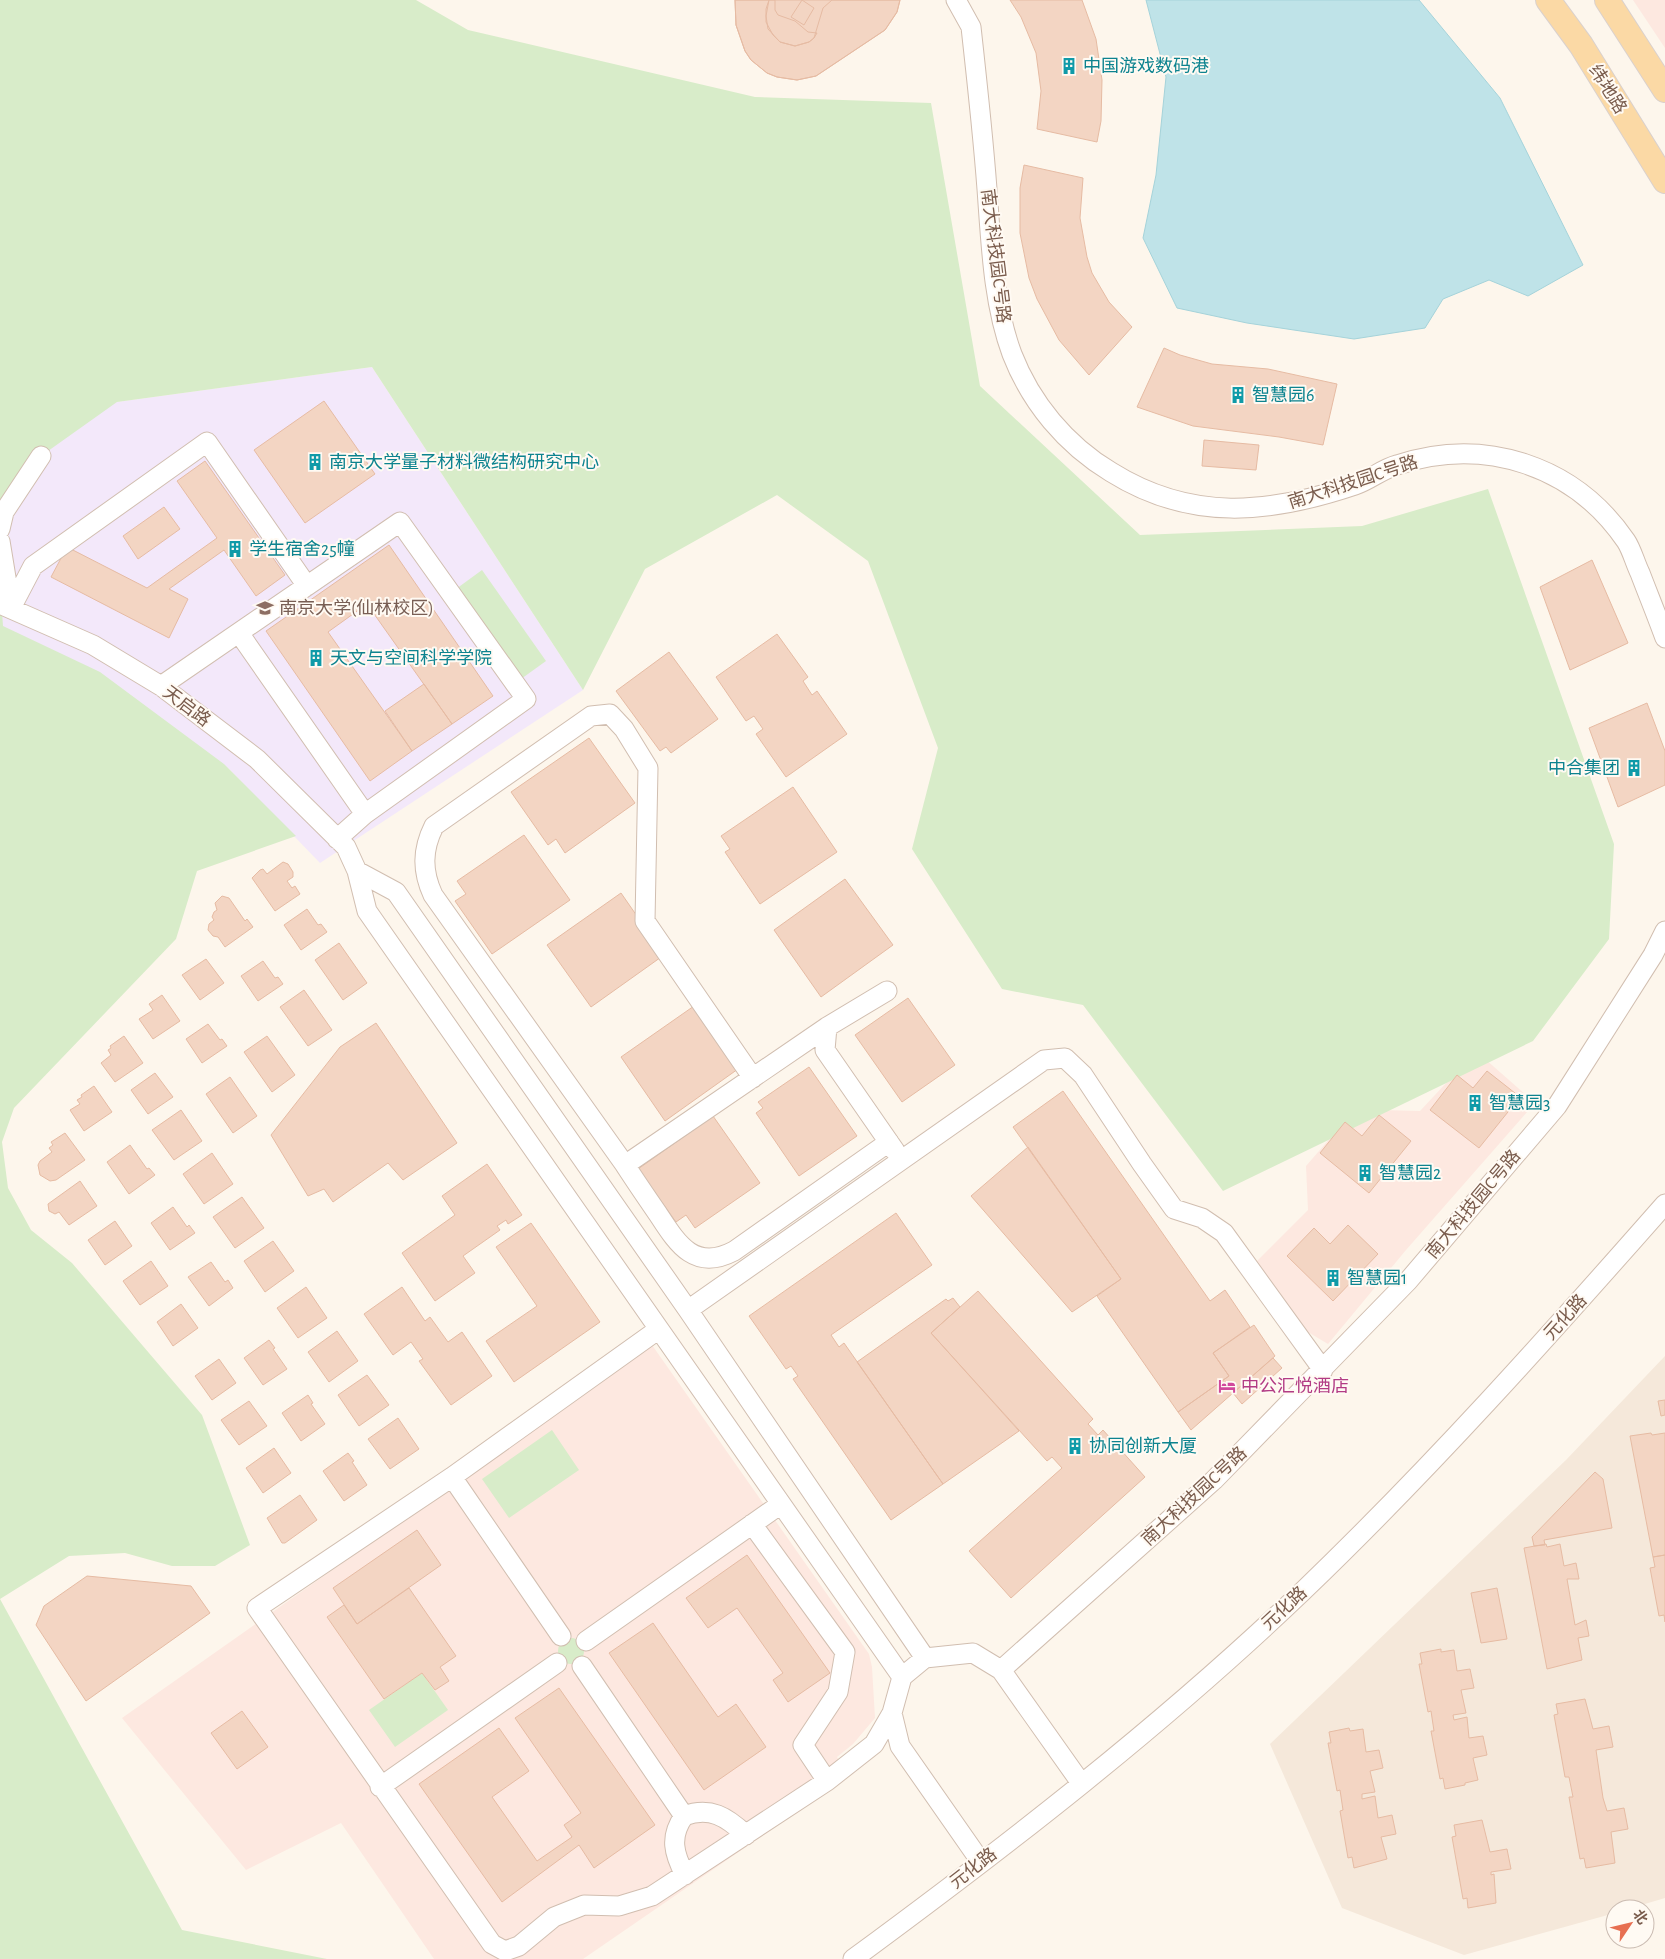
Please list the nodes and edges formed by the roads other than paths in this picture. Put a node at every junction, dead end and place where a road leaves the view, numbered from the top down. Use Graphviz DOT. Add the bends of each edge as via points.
graph roads {
  1 [pos="956,0"];
  2 [pos="1548,0"];
  3 [pos="1607,0"];
  4 [pos="1665,90"];
  5 [pos="1665,181"];
  6 [pos="41,456"];
  7 [pos="0,529"];
  8 [pos="0,541"];
  9 [pos="307,586"];
  10 [pos="5,606"];
  11 [pos="239,633"];
  12 [pos="1665,638"];
  13 [pos="161,686"];
  14 [pos="365,814"];
  15 [pos="341,843"];
  16 [pos="357,871"];
  17 [pos="1665,931"];
  18 [pos="887,991"];
  19 [pos="827,1027"];
  20 [pos="753,1078"];
  21 [pos="889,1142"];
  22 [pos="902,1160"];
  23 [pos="625,1166"];
  24 [pos="1665,1204"];
  25 [pos="688,1310"];
  26 [pos="659,1329"];
  27 [pos="1323,1370"];
  28 [pos="452,1477"];
  29 [pos="781,1504"];
  30 [pos="752,1524"];
  31 [pos="561,1636"];
  32 [pos="586,1641"];
  33 [pos="925,1658"];
  34 [pos="557,1663"];
  35 [pos="582,1666"];
  36 [pos="1001,1670"];
  37 [pos="902,1678"];
  38 [pos="892,1714"];
  39 [pos="827,1781"];
  40 [pos="1081,1783"];
  41 [pos="380,1787"];
  42 [pos="684,1816"];
  43 [pos="746,1835"];
  44 [pos="981,1862"];
  45 [pos="685,1875"];
  46 [pos="853,1959"];
  1 -- 12 [label="street, 南大科技园C号路" via="971,27 990,222 1005,331 1034,398 1064,436 1122,479 1151,493 1190,504 1237,509 1284,505 1308,499 1359,483 1395,465 1431,456 1468,452 1521,461 1562,480 1590,501 1627,543"];
  2 -- 5 [label="main road, 纬地路" via="1581,45"];
  3 -- 4 [label="main road"];
  6 -- 7 [label="street" via="4,512"];
  8 -- 10 [label="street"];
  9 -- 10 [label="street" via="206,442 33,566"];
  9 -- 11 [label="street"];
  9 -- 14 [label="street" via="400,522 526,699"];
  10 -- 13 [label="street, 天启路" via="93,645"];
  11 -- 13 [label="street"];
  11 -- 14 [label="street"];
  13 -- 15 [label="street, 天启路" via="257,759"];
  14 -- 15 [label="street"];
  15 -- 16 [label="street"];
  16 -- 25 [label="street" via="396,892"];
  16 -- 26 [label="street" via="367,911"];
  17 -- 27 [label="street, 南大科技园C号路" via="1557,1106 1408,1281"];
  18 -- 19 [label="street"];
  19 -- 20 [label="street"];
  19 -- 21 [label="street" via="825,1050"];
  20 -- 23 [label="street"];
  20 -- 23 [label="street" via="645,921 648,768 624,729 610,714 591,716 434,826 426,846 424,870 433,895"];
  21 -- 22 [label="street"];
  21 -- 23 [label="street" via="734,1251 718,1257 701,1257 679,1245"];
  22 -- 25 [label="street"];
  22 -- 27 [label="street" via="1044,1060 1065,1058 1083,1075 1174,1208 1202,1218 1224,1233"];
  24 -- 40 [label="street, 元化路" via="1436,1457 1302,1592 1173,1709"];
  25 -- 33 [label="street"];
  26 -- 28 [label="street"];
  26 -- 29 [label="street"];
  27 -- 36 [label="street, 南大科技园C号路" via="1214,1480"];
  28 -- 31 [label="street"];
  28 -- 41 [label="street" via="257,1608"];
  29 -- 30 [label="street"];
  29 -- 37 [label="street"];
  30 -- 32 [label="street"];
  30 -- 39 [label="street" via="845,1652 838,1692 803,1745"];
  31 -- 32 [label="street" via="571,1633"];
  31 -- 34 [label="street" via="553,1652"];
  32 -- 35 [label="street" via="588,1657"];
  33 -- 36 [label="street" via="973,1653"];
  33 -- 37 [label="street"];
  34 -- 35 [label="street" via="572,1670"];
  34 -- 41 [label="street"];
  35 -- 42 [label="street"];
  36 -- 40 [label="street"];
  37 -- 38 [label="street"];
  38 -- 39 [label="street" via="874,1744"];
  38 -- 44 [label="street" via="900,1746"];
  39 -- 43 [label="street"];
  40 -- 44 [label="street, 元化路"];
  41 -- 45 [label="street" via="492,1944 506,1951 519,1946 554,1917 584,1905 619,1906 652,1896"];
  42 -- 43 [label="street" via="697,1812 722,1815"];
  42 -- 45 [label="street" via="674,1836 674,1847"];
  43 -- 45 [label="street"];
  44 -- 46 [label="street, 元化路"];
}
